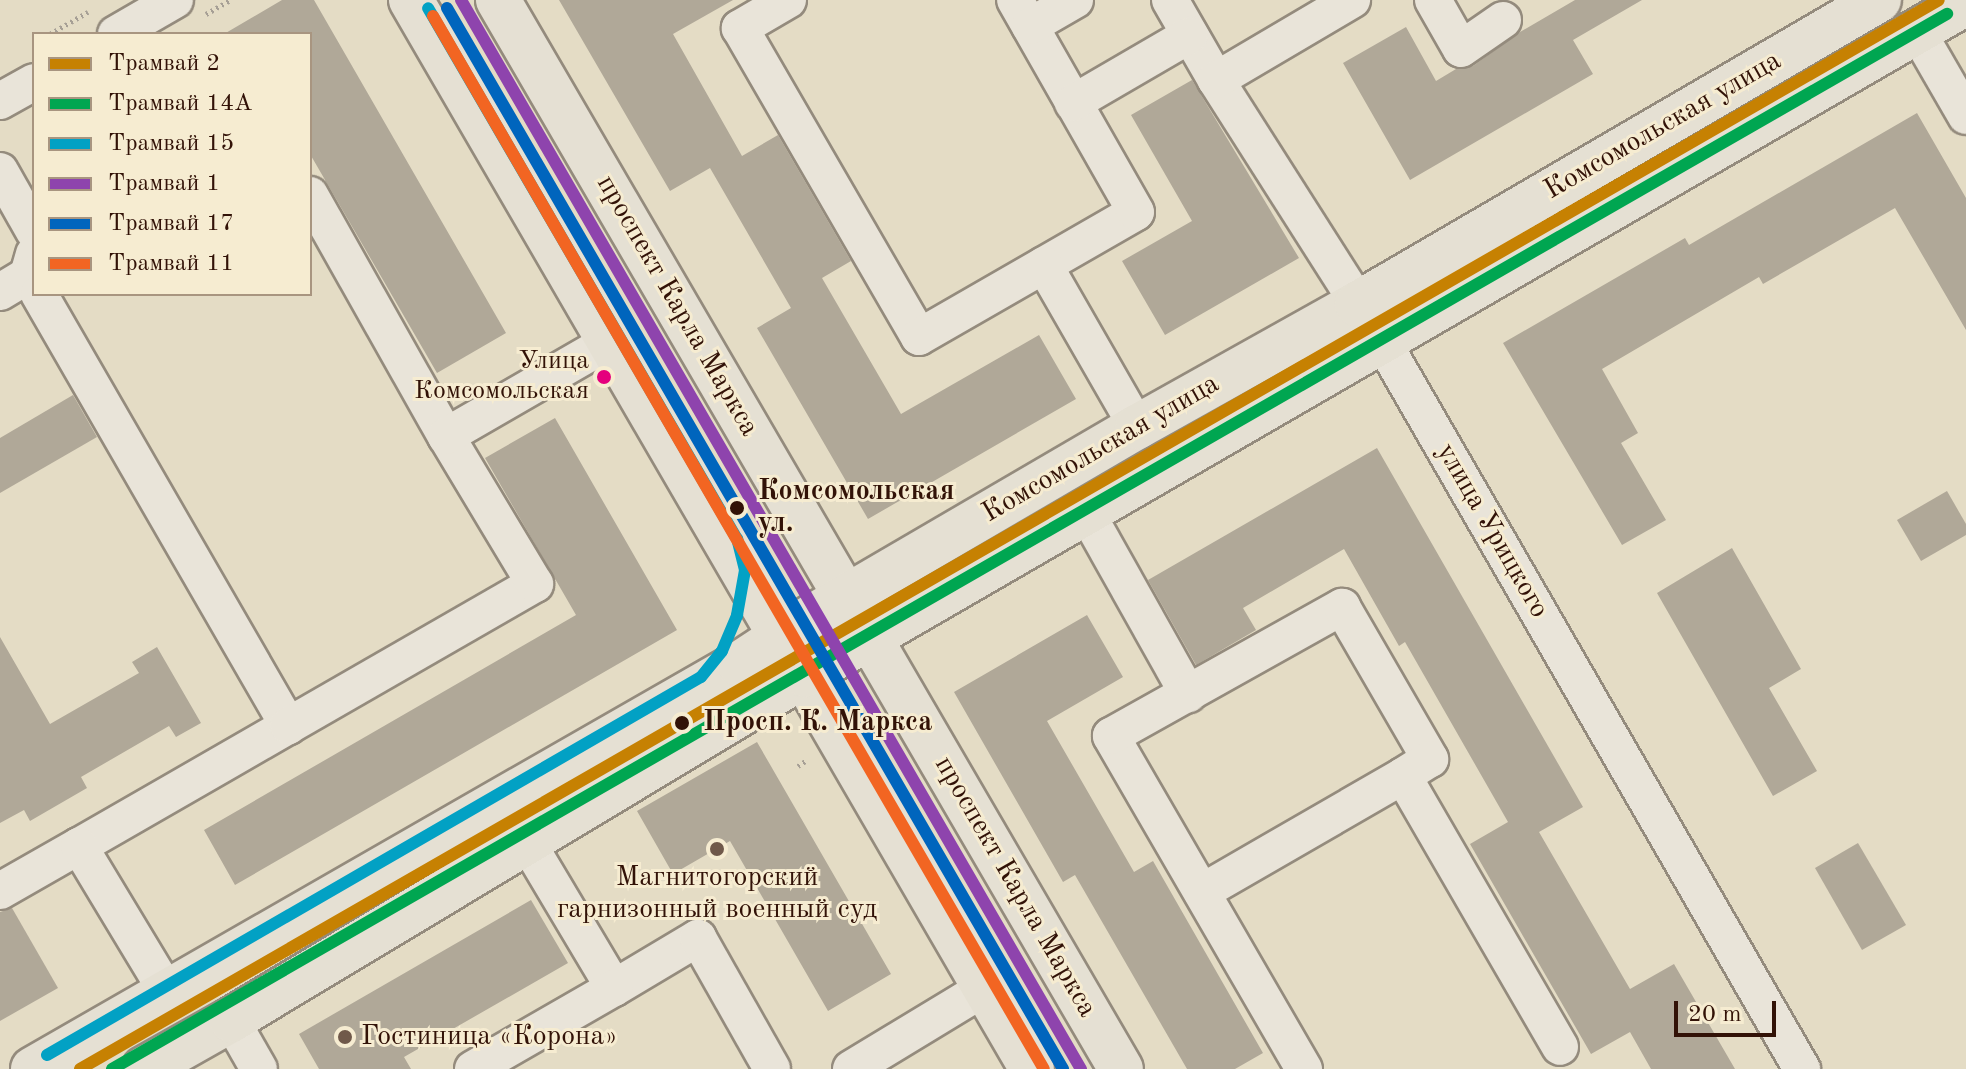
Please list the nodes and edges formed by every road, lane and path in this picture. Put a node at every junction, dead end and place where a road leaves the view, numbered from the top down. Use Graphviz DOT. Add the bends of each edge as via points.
graph roads {
  1 [pos="175,0"];
  2 [pos="411,0"];
  3 [pos="498,0"];
  4 [pos="788,0"];
  5 [pos="1075,0"];
  6 [pos="1170,0"];
  7 [pos="1352,0"];
  8 [pos="1433,0"];
  9 [pos="1879,0"];
  10 [pos="1966,3"];
  11 [pos="1022,13"];
  12 [pos="107,20"];
  13 [pos="1503,20"];
  14 [pos="1917,31"];
  15 [pos="58,32"];
  16 [pos="1190,35"];
  17 [pos="1216,80"];
  18 [pos="32,83"];
  19 [pos="0,101"];
  20 [pos="1073,103"];
  21 [pos="1966,116"];
  22 [pos="0,171"];
  23 [pos="312,199"];
  24 [pos="32,227"];
  25 [pos="1044,265"];
  26 [pos="36,296"];
  27 [pos="1369,321"];
  28 [pos="609,342"];
  29 [pos="1137,427"];
  30 [pos="446,436"];
  31 [pos="1086,512"];
  32 [pos="846,596"];
  33 [pos="780,636"];
  34 [pos="871,637"];
  35 [pos="805,675"];
  36 [pos="1188,694"];
  37 [pos="288,726"];
  38 [pos="1403,776"];
  39 [pos="527,842"];
  40 [pos="79,846"];
  41 [pos="0,891"];
  42 [pos="1202,892"];
  43 [pos="614,988"];
  44 [pos="985,988"];
  45 [pos="167,992"];
  46 [pos="231,1020"];
  47 [pos="1560,1047"];
  48 [pos="33,1069"];
  49 [pos="144,1069"];
  50 [pos="259,1069"];
  51 [pos="473,1069"];
  52 [pos="772,1069"];
  53 [pos="851,1069"];
  54 [pos="1032,1069"];
  55 [pos="1121,1069"];
  56 [pos="1304,1069"];
  57 [pos="1802,1069"];
  1 -- 12 [label="street"];
  2 -- 28 [label="main road"];
  3 -- 32 [label="main road, проспект Карла Маркса"];
  4 -- 25 [label="street" via="740,28 919,337"];
  5 -- 11 [label="street"];
  6 -- 16 [label="street, улица Урицкого"];
  7 -- 17 [label="street"];
  8 -- 13 [label="street" via="1461,49"];
  9 -- 27 [label="main road, Комсомольская улица"];
  10 -- 14 [label="main road, Комсомольская улица"];
  11 -- 20 [label="street"];
  12 -- 15 [label="path"];
  14 -- 21 [label="street"];
  14 -- 27 [label="main road, Комсомольская улица"];
  16 -- 17 [label="street, улица Урицкого"];
  16 -- 20 [label="street"];
  17 -- 27 [label="street, улица Урицкого"];
  18 -- 19 [label="street"];
  20 -- 25 [label="street" via="1136,212"];
  22 -- 24 [label="street"];
  23 -- 30 [label="street"];
  25 -- 29 [label="street"];
  26 -- 37 [label="street"];
  27 -- 29 [label="main road, Комсомольская улица"];
  27 -- 31 [label="main road, Комсомольская улица"];
  27 -- 57 [label="street, улица Урицкого"];
  28 -- 30 [label="street"];
  28 -- 33 [label="main road"];
  29 -- 32 [label="main road, Комсомольская улица"];
  30 -- 37 [label="street" via="535,584"];
  31 -- 34 [label="main road, Комсомольская улица"];
  31 -- 36 [label="street"];
  32 -- 33 [label="main road, Комсомольская улица"];
  32 -- 34 [label="main road, проспект Карла Маркса"];
  33 -- 35 [label="main road"];
  33 -- 45 [label="main road, Комсомольская улица"];
  34 -- 35 [label="main road, Комсомольская улица"];
  34 -- 55 [label="main road, проспект Карла Маркса"];
  35 -- 39 [label="main road, Комсомольская улица"];
  35 -- 44 [label="main road"];
  36 -- 38 [label="street" via="1342,607 1430,759"];
  36 -- 42 [label="street" via="1111,736"];
  37 -- 40 [label="street"];
  38 -- 42 [label="street"];
  38 -- 47 [label="street"];
  39 -- 43 [label="street"];
  39 -- 46 [label="main road, Комсомольская улица"];
  40 -- 41 [label="street"];
  40 -- 45 [label="street"];
  42 -- 56 [label="street"];
  43 -- 51 [label="street"];
  43 -- 52 [label="street" via="698,938"];
  44 -- 53 [label="street"];
  44 -- 54 [label="main road"];
  45 -- 48 [label="main road, Комсомольская улица"];
  46 -- 49 [label="main road, Комсомольская улица"];
  46 -- 50 [label="street"];
}
